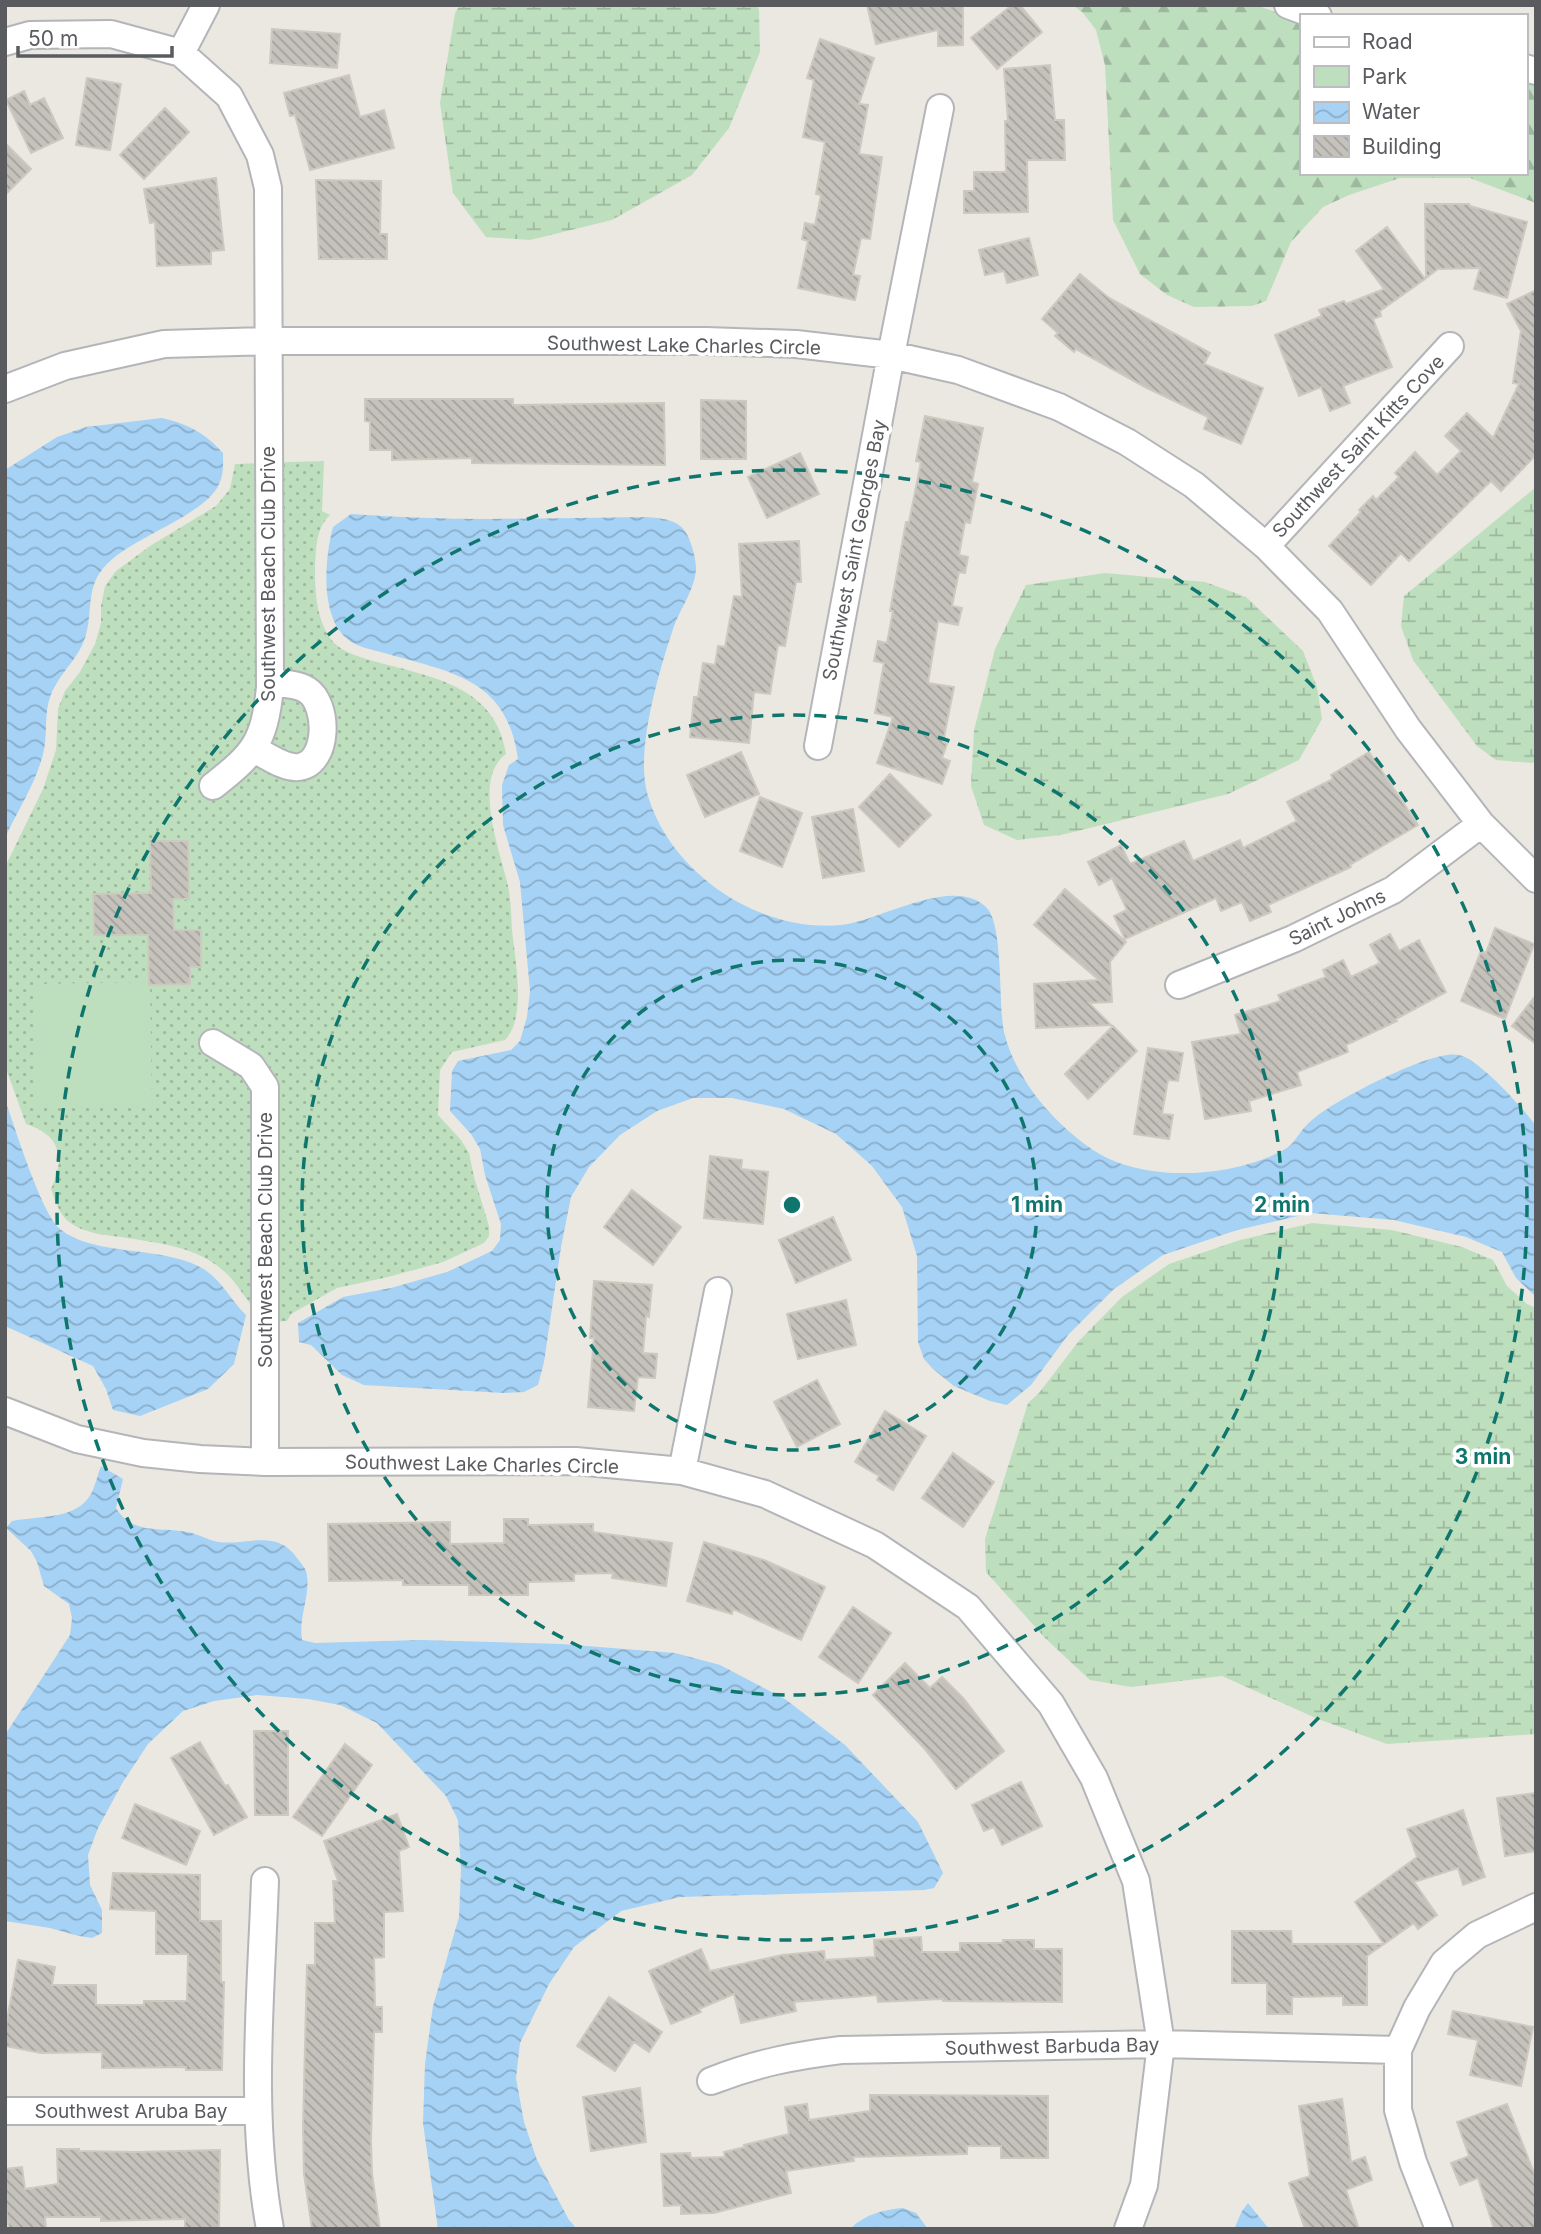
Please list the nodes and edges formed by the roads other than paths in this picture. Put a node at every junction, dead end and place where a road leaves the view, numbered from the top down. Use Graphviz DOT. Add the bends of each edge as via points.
graph roads {
  1 [pos="206,5"];
  2 [pos="1288,5"];
  3 [pos="1313,14"];
  4 [pos="5,42"];
  5 [pos="181,53"];
  6 [pos="940,108"];
  7 [pos="269,341"];
  8 [pos="1450,346"];
  9 [pos="891,355"];
  10 [pos="5,389"];
  11 [pos="1266,546"];
  12 [pos="270,683"];
  13 [pos="818,746"];
  14 [pos="254,749"];
  15 [pos="213,786"];
  16 [pos="1481,824"];
  17 [pos="1536,879"];
  18 [pos="1179,985"];
  19 [pos="213,1043"];
  20 [pos="718,1291"];
  21 [pos="5,1411"];
  22 [pos="265,1462"];
  23 [pos="682,1471"];
  24 [pos="265,1881"];
  25 [pos="1536,1907"];
  26 [pos="1161,2044"];
  27 [pos="1398,2050"];
  28 [pos="712,2081"];
  29 [pos="5,2111"];
  30 [pos="257,2111"];
  31 [pos="270,2229"];
  32 [pos="1128,2229"];
  33 [pos="1439,2229"];
  1 -- 5 [label="street"];
  2 -- 3 [label="street"];
  4 -- 5 [label="street" via="30,36 111,34"];
  5 -- 7 [label="street, Southwest Beach Club Drive" via="229,96 260,155 268,188"];
  6 -- 9 [label="street, Southwest Saint Georges Bay"];
  7 -- 9 [label="street, Southwest Lake Charles Circle" via="706,341 796,344"];
  7 -- 10 [label="street, Southwest Lake Charles Circle" via="163,344 65,366"];
  7 -- 12 [label="street, Southwest Beach Club Drive"];
  8 -- 11 [label="street, Southwest Saint Kitts Cove"];
  9 -- 11 [label="street, Southwest Lake Charles Circle" via="958,370 1059,407 1127,442 1194,485"];
  9 -- 13 [label="street, Southwest Saint Georges Bay"];
  11 -- 16 [label="street, Southwest Lake Charles Circle" via="1330,611 1408,729"];
  12 -- 14 [label="street, Southwest Beach Club Drive" via="267,714"];
  12 -- 14 [label="street" via="304,688 318,701 323,727 319,749 313,761 294,767"];
  14 -- 15 [label="street, Southwest Beach Club Drive"];
  16 -- 17 [label="street, Southwest Lake Charles Circle"];
  16 -- 18 [label="street, Saint Johns" via="1393,890 1293,939"];
  19 -- 22 [label="street, Southwest Beach Club Drive" via="251,1066 265,1087"];
  20 -- 23 [label="street"];
  21 -- 22 [label="street, Southwest Lake Charles Circle" via="77,1439 143,1453"];
  22 -- 23 [label="street, Southwest Lake Charles Circle" via="562,1461"];
  23 -- 26 [label="street, Southwest Lake Charles Circle" via="765,1494 875,1545 968,1607 1051,1704 1094,1778 1136,1881"];
  24 -- 30 [label="street"];
  25 -- 27 [label="street" via="1477,1935 1444,1963"];
  26 -- 27 [label="street, Southwest Barbuda Bay"];
  26 -- 28 [label="street, Southwest Barbuda Bay" via="842,2050 751,2065"];
  26 -- 32 [label="street, Southwest Lake Charles Circle" via="1144,2185"];
  27 -- 33 [label="street" via="1398,2109"];
  29 -- 30 [label="street, Southwest Aruba Bay"];
  30 -- 31 [label="street"];
}
